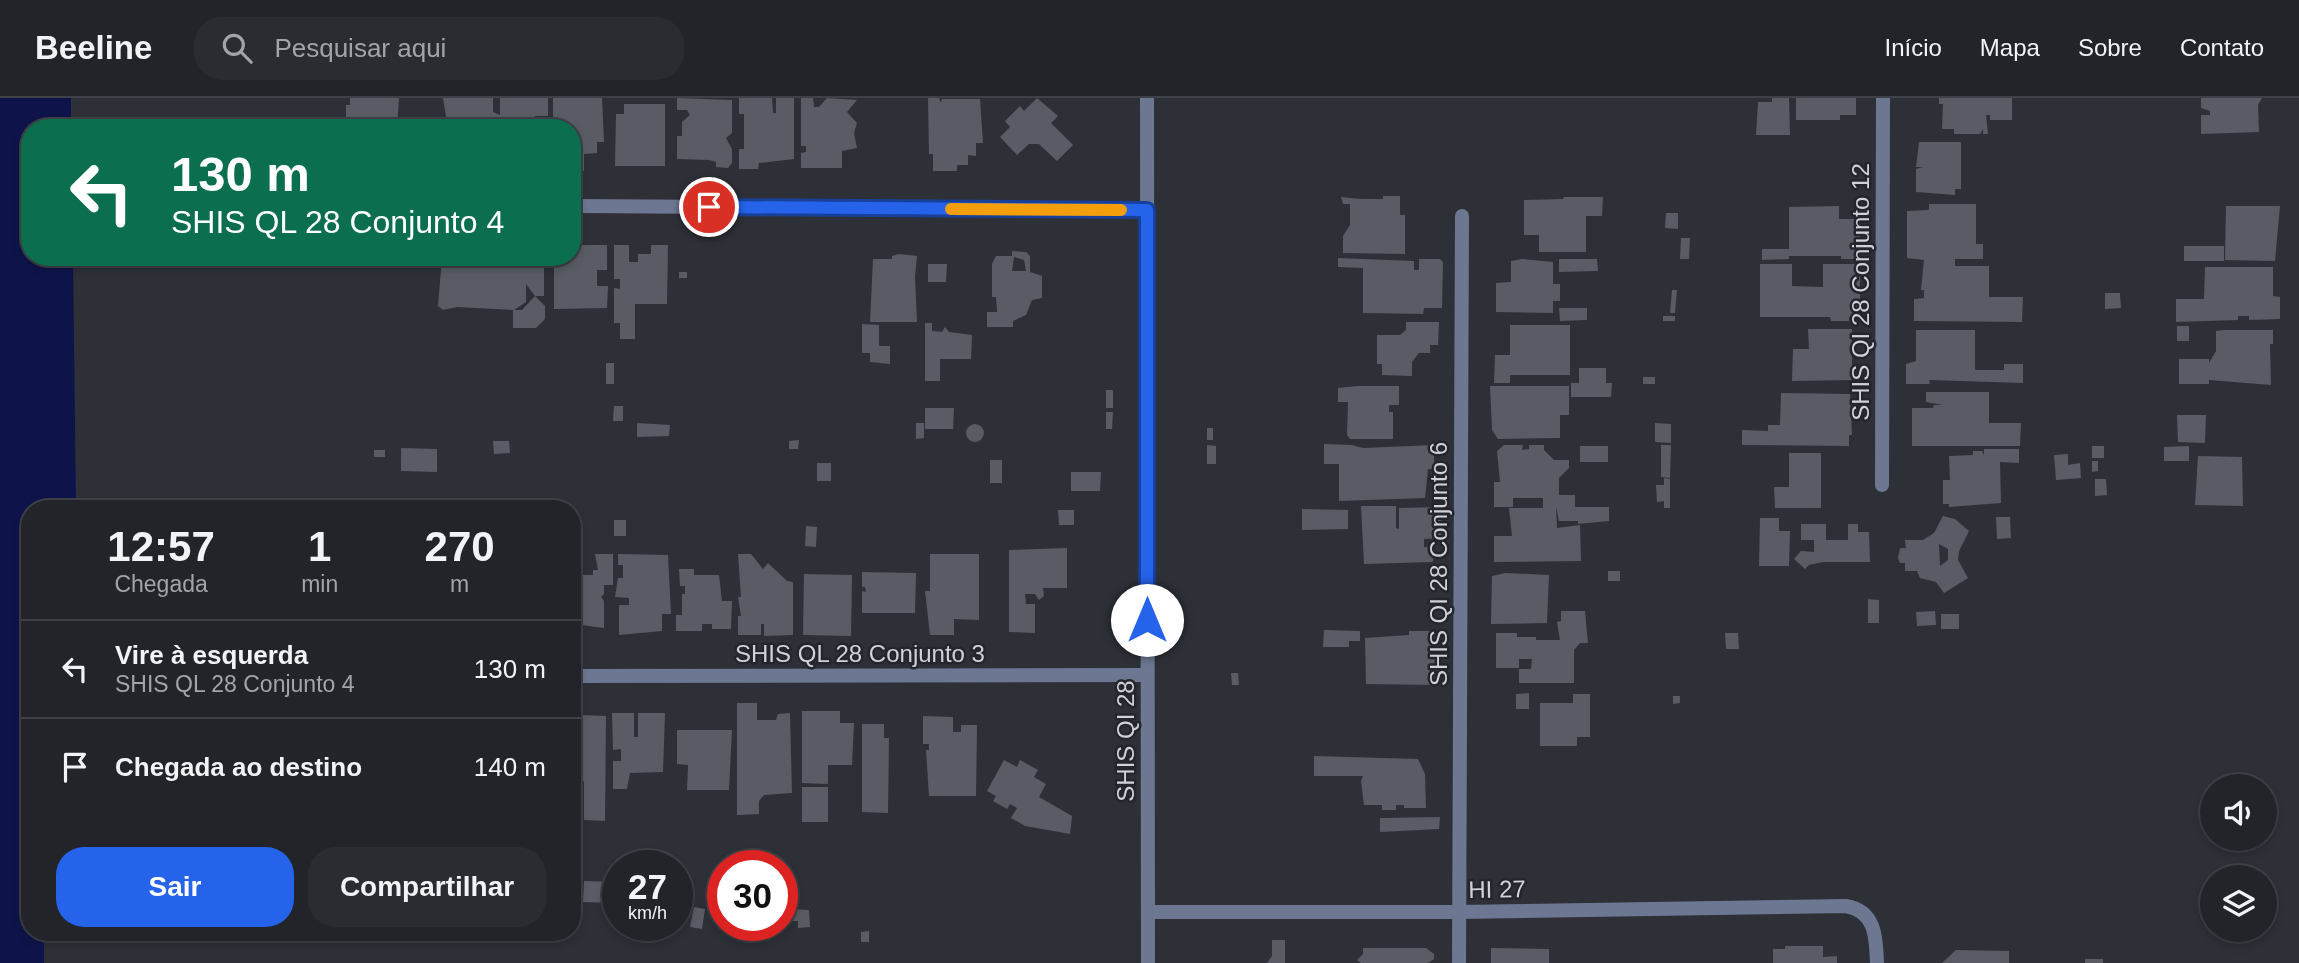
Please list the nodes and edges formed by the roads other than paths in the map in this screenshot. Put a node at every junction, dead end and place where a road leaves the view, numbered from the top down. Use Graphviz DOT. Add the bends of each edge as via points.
graph roads {
  1 [pos="1147,98"];
  2 [pos="1883,98"];
  3 [pos="581,206"];
  4 [pos="1147,210"];
  5 [pos="1462,216"];
  6 [pos="1882,485"];
  7 [pos="1147,675"];
  8 [pos="581,676"];
  9 [pos="1148,912"];
  10 [pos="1458,912"];
  11 [pos="1148,963"];
  12 [pos="1459,963"];
  13 [pos="1877,963"];
  1 -- 4 [label="street, SHIS QI 28"];
  2 -- 6 [label="street, SHIS QI 28 Conjunto 12"];
  3 -- 4 [label="street"];
  4 -- 7 [label="street, SHIS QI 28"];
  5 -- 10 [label="street, SHIS QI 28 Conjunto 6"];
  7 -- 8 [label="street, SHIS QL 28 Conjunto 3"];
  7 -- 9 [label="street, SHIS QI 28"];
  9 -- 10 [label="street, HI 27"];
  9 -- 11 [label="street, SHIS QI 28"];
  10 -- 12 [label="street, SHIS QI 28 Conjunto 6"];
  10 -- 13 [label="street, HI 27" via="1846,906 1860,910 1872,923"];
}
